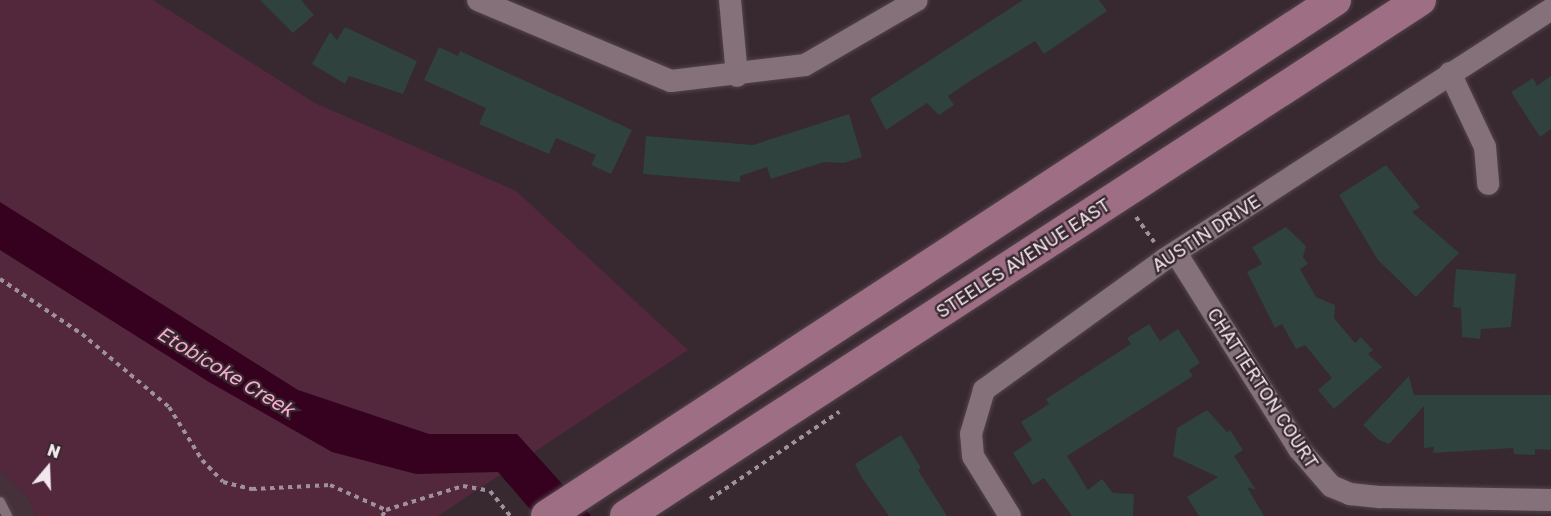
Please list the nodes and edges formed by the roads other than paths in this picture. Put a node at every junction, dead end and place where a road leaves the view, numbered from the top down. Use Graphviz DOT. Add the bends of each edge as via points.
graph roads {
  1 [pos="478,0"];
  2 [pos="730,0"];
  3 [pos="917,0"];
  4 [pos="1335,0"];
  5 [pos="1419,0"];
  6 [pos="1551,9"];
  7 [pos="1450,73"];
  8 [pos="737,76"];
  9 [pos="1488,184"];
  10 [pos="1171,256"];
  11 [pos="1551,500"];
  12 [pos="0,502"];
  13 [pos="7,516"];
  14 [pos="547,516"];
  15 [pos="626,516"];
  16 [pos="1010,516"];
  1 -- 8 [label="street" via="671,81"];
  2 -- 8 [label="street"];
  3 -- 8 [label="street" via="805,65"];
  4 -- 14 [label="main road"];
  5 -- 15 [label="main road, STEELES AVENUE EAST"];
  6 -- 7 [label="street, AUSTIN DRIVE"];
  7 -- 9 [label="street" via="1485,147"];
  7 -- 10 [label="street, AUSTIN DRIVE"];
  10 -- 11 [label="street, CHATTERTON COURT" via="1299,449 1331,486 1350,494 1381,497"];
  10 -- 16 [label="street, AUSTIN DRIVE" via="984,390 971,434 973,456"];
  12 -- 13 [label="lane"];
}
